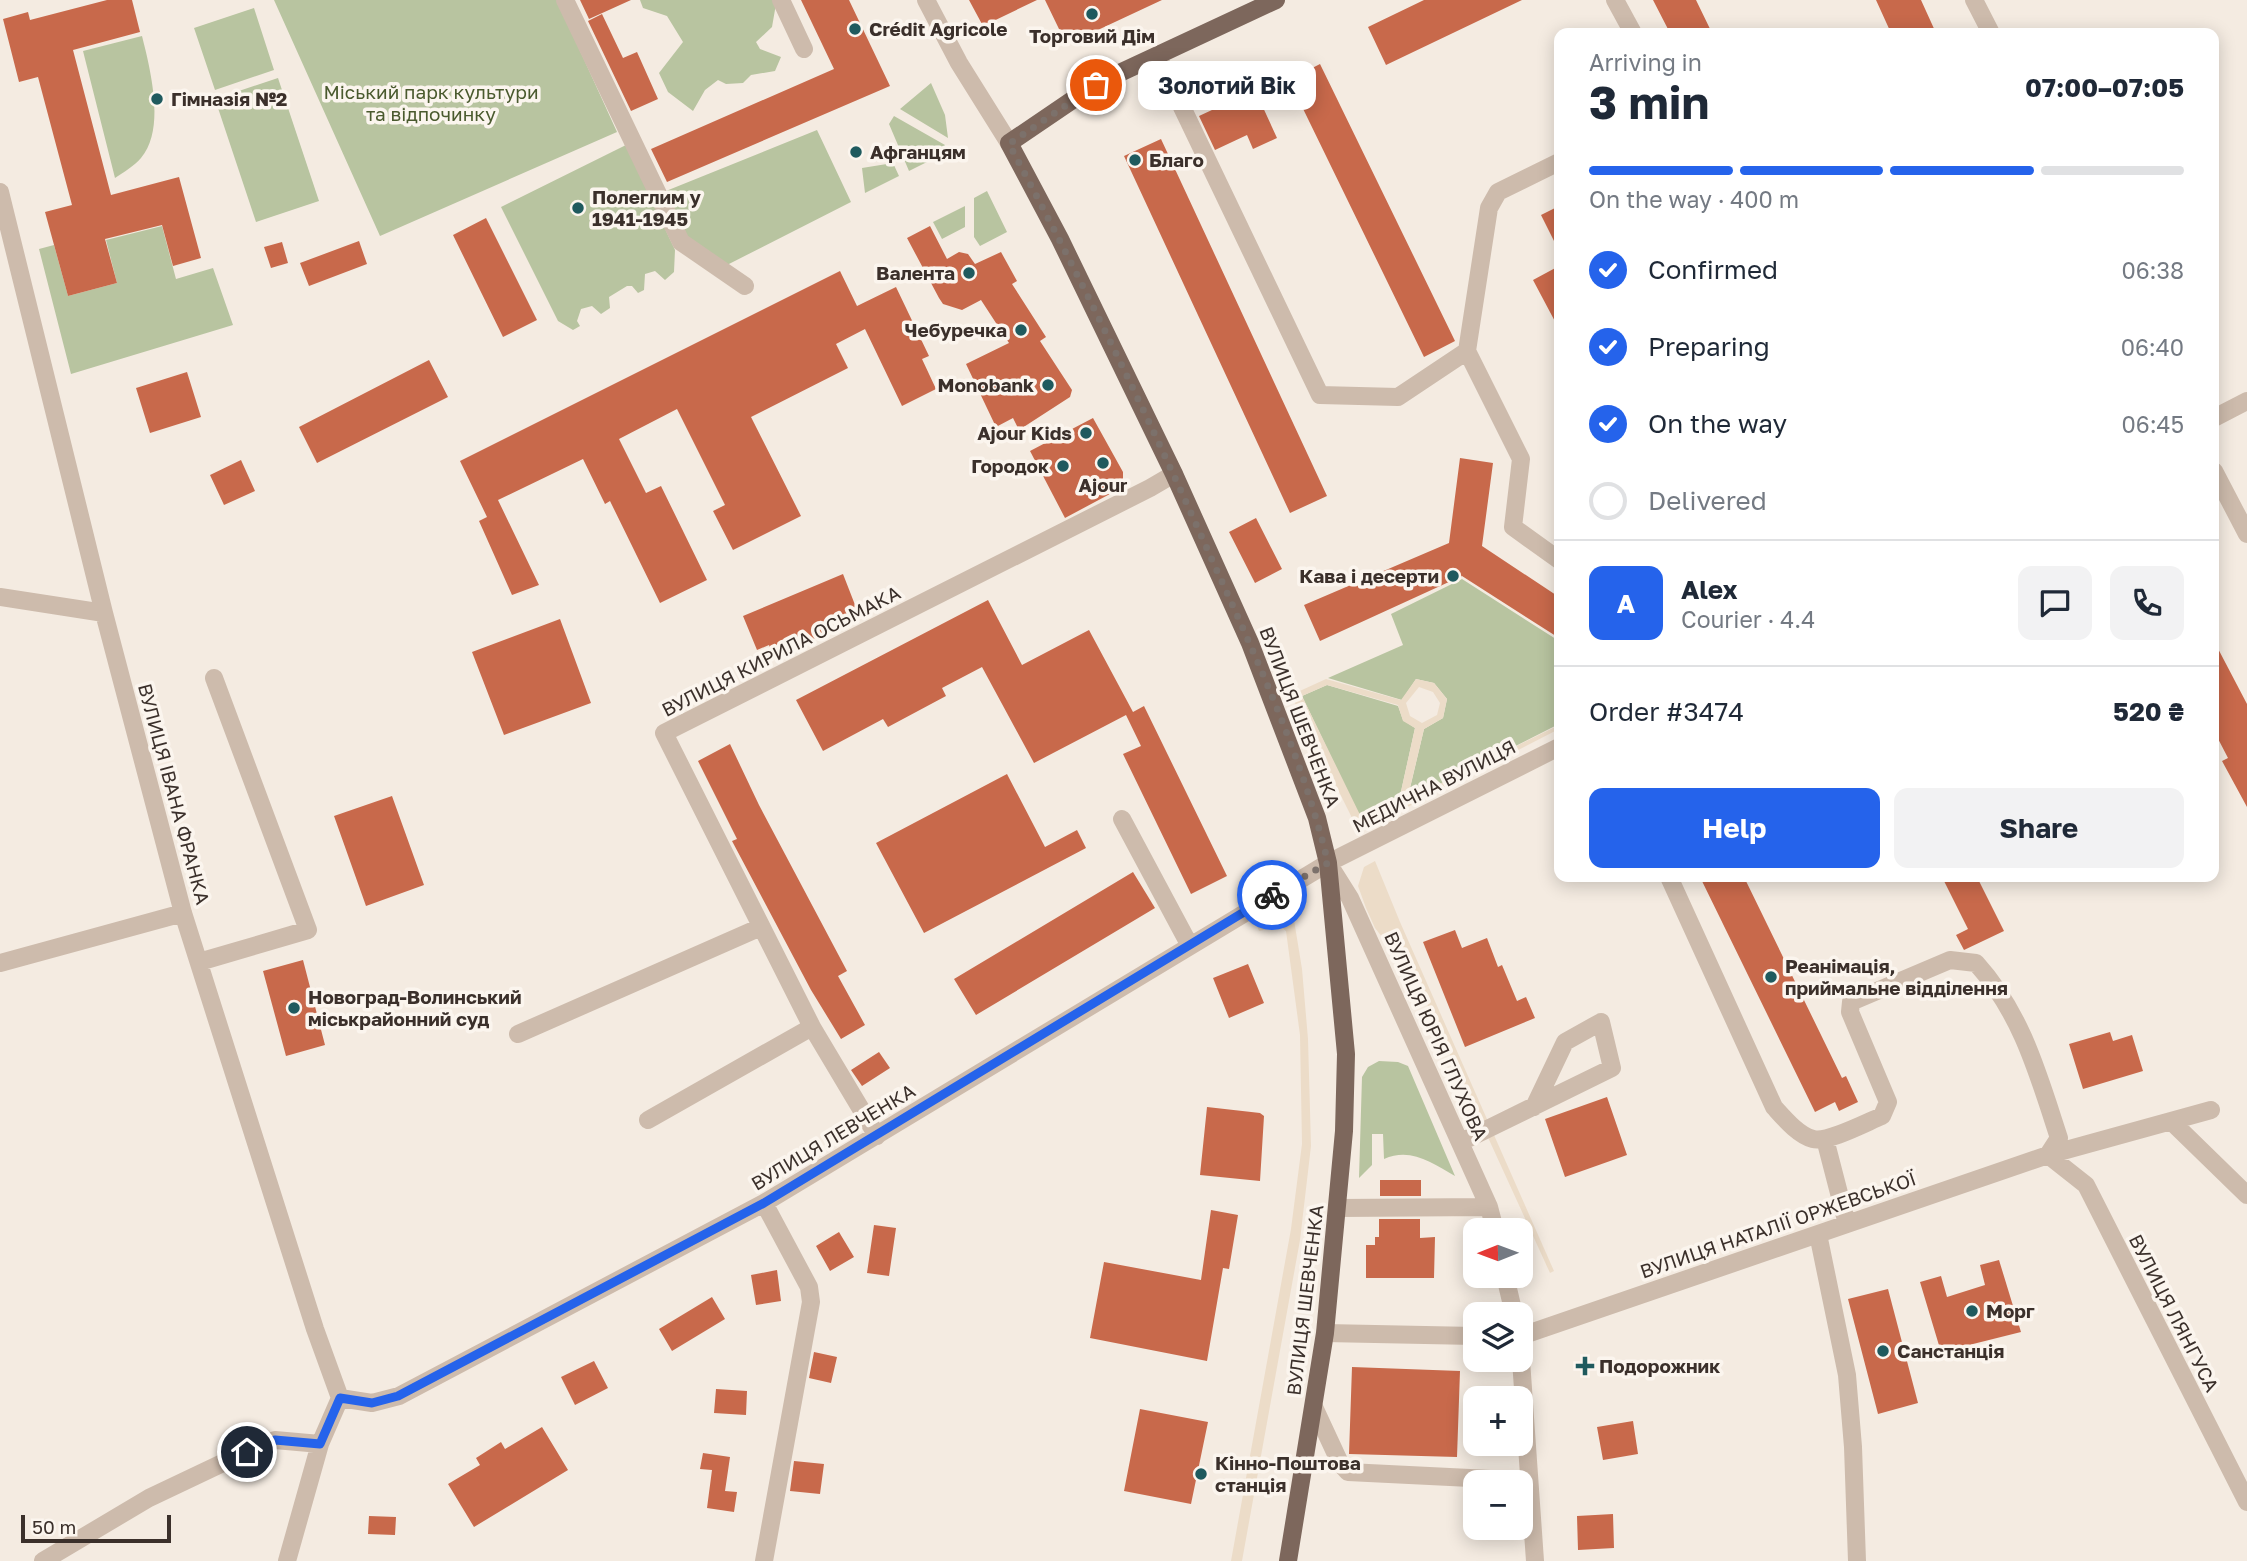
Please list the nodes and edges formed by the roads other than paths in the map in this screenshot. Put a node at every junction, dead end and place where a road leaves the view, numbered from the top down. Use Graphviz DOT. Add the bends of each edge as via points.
graph roads {
  1 [pos="565,0"];
  2 [pos="781,0"];
  3 [pos="926,0"];
  4 [pos="1276,0"];
  5 [pos="1615,0"];
  6 [pos="1974,0"];
  7 [pos="1630,28"];
  8 [pos="1988,28"];
  9 [pos="804,49"];
  10 [pos="1158,57"];
  11 [pos="1009,144"];
  12 [pos="1554,164"];
  13 [pos="0,192"];
  14 [pos="745,286"];
  15 [pos="1467,351"];
  16 [pos="2247,401"];
  17 [pos="2219,415"];
  18 [pos="1174,474"];
  19 [pos="2219,481"];
  20 [pos="2247,534"];
  21 [pos="1554,556"];
  22 [pos="0,597"];
  23 [pos="104,613"];
  24 [pos="214,678"];
  25 [pos="1554,750"];
  26 [pos="1122,819"];
  27 [pos="1328,863"];
  28 [pos="1671,882"];
  29 [pos="183,913"];
  30 [pos="761,927"];
  31 [pos="1190,946"];
  32 [pos="199,962"];
  33 [pos="0,963"];
  34 [pos="812,1027"];
  35 [pos="518,1034"];
  36 [pos="1534,1107"];
  37 [pos="2211,1110"];
  38 [pos="648,1120"];
  39 [pos="2172,1122"];
  40 [pos="877,1136"];
  41 [pos="1825,1139"];
  42 [pos="1461,1142"];
  43 [pos="2048,1155"];
  44 [pos="2247,1195"];
  45 [pos="764,1203"];
  46 [pos="1489,1206"];
  47 [pos="1338,1208"];
  48 [pos="1492,1218"];
  49 [pos="1846,1224"];
  50 [pos="1818,1234"];
  51 [pos="1533,1332"];
  52 [pos="1325,1334"];
  53 [pos="1463,1336"];
  54 [pos="1522,1372"];
  55 [pos="340,1398"];
  56 [pos="1314,1407"];
  57 [pos="320,1444"];
  58 [pos="1528,1470"];
  59 [pos="1463,1478"];
  60 [pos="2247,1502"];
  61 [pos="1533,1534"];
  62 [pos="43,1561"];
  63 [pos="288,1561"];
  64 [pos="764,1561"];
  65 [pos="1288,1561"];
  66 [pos="1535,1561"];
  67 [pos="1857,1561"];
  1 -- 14 [label="street" via="681,242"];
  2 -- 9 [label="street"];
  3 -- 11 [label="street, ВУЛИЦЯ ШЕВЧЕНКА"];
  4 -- 10 [label="main road"];
  5 -- 7 [label="street"];
  6 -- 8 [label="street"];
  10 -- 11 [label="main road" via="1096,85"];
  10 -- 15 [label="street" via="1320,395 1398,397"];
  11 -- 18 [label="main road, ВУЛИЦЯ ШЕВЧЕНКА"];
  12 -- 15 [label="street" via="1493,198"];
  13 -- 23 [label="street, ВУЛИЦЯ ІВАНА ФРАНКА"];
  15 -- 21 [label="street" via="1521,459 1513,527"];
  16 -- 17 [label="street"];
  18 -- 27 [label="main road, ВУЛИЦЯ ШЕВЧЕНКА" via="1251,643 1317,818"];
  18 -- 30 [label="street, ВУЛИЦЯ КИРИЛА ОСЬМАКА" via="664,733"];
  19 -- 20 [label="street"];
  22 -- 23 [label="street"];
  23 -- 29 [label="street, ВУЛИЦЯ ІВАНА ФРАНКА"];
  24 -- 32 [label="street" via="308,930"];
  25 -- 27 [label="street, МЕДИЧНА ВУЛИЦЯ"];
  26 -- 31 [label="street"];
  27 -- 31 [label="street, ВУЛИЦЯ ЛЕВЧЕНКА"];
  27 -- 42 [label="street, ВУЛИЦЯ ЮРІЯ ГЛУХОВА" via="1350,898"];
  27 -- 47 [label="main road, ВУЛИЦЯ ШЕВЧЕНКА" via="1346,1054"];
  28 -- 41 [label="street" via="1774,1107 1804,1134"];
  29 -- 32 [label="street, ВУЛИЦЯ ІВАНА ФРАНКА"];
  29 -- 33 [label="street"];
  30 -- 34 [label="street, ВУЛИЦЯ КИРИЛА ОСЬМАКА"];
  30 -- 35 [label="street"];
  31 -- 40 [label="street, ВУЛИЦЯ ЛЕВЧЕНКА"];
  32 -- 55 [label="street, ВУЛИЦЯ ІВАНА ФРАНКА"];
  34 -- 38 [label="street"];
  34 -- 40 [label="street, ВУЛИЦЯ КИРИЛА ОСЬМАКА"];
  36 -- 36 [label="street" via="1612,1068 1601,1022 1565,1042"];
  36 -- 42 [label="street"];
  37 -- 39 [label="street, ВУЛИЦЯ НАТАЛІЇ ОРЖЕВСЬКОЇ"];
  39 -- 43 [label="street, ВУЛИЦЯ НАТАЛІЇ ОРЖЕВСЬКОЇ"];
  39 -- 44 [label="street"];
  40 -- 45 [label="street, ВУЛИЦЯ ЛЕВЧЕНКА"];
  41 -- 43 [label="street" via="1882,1116 1888,1102 1850,1012 1851,1002 1950,960 1976,963 1994,982 2026,1039 2059,1138"];
  41 -- 49 [label="street"];
  42 -- 46 [label="street, ВУЛИЦЯ ЮРІЯ ГЛУХОВА"];
  43 -- 49 [label="street, ВУЛИЦЯ НАТАЛІЇ ОРЖЕВСЬКОЇ"];
  43 -- 60 [label="street, ВУЛИЦЯ ЛЯНГУСА" via="2086,1185"];
  45 -- 55 [label="street, ВУЛИЦЯ ЛЕВЧЕНКА" via="398,1396 372,1403"];
  45 -- 64 [label="street" via="809,1287 811,1302"];
  46 -- 47 [label="street"];
  46 -- 48 [label="street, ВУЛИЦЯ ЮРІЯ ГЛУХОВА"];
  47 -- 52 [label="main road, ВУЛИЦЯ ШЕВЧЕНКА"];
  49 -- 50 [label="street, ВУЛИЦЯ НАТАЛІЇ ОРЖЕВСЬКОЇ"];
  50 -- 51 [label="street, ВУЛИЦЯ НАТАЛІЇ ОРЖЕВСЬКОЇ"];
  50 -- 67 [label="street" via="1847,1376"];
  52 -- 53 [label="street"];
  52 -- 56 [label="main road, ВУЛИЦЯ ШЕВЧЕНКА"];
  54 -- 58 [label="street"];
  55 -- 57 [label="street"];
  56 -- 59 [label="street" via="1348,1472"];
  56 -- 65 [label="main road, ВУЛИЦЯ ШЕВЧЕНКА"];
  57 -- 62 [label="street" via="275,1440 149,1497"];
  57 -- 63 [label="street"];
  61 -- 66 [label="street"];
}
